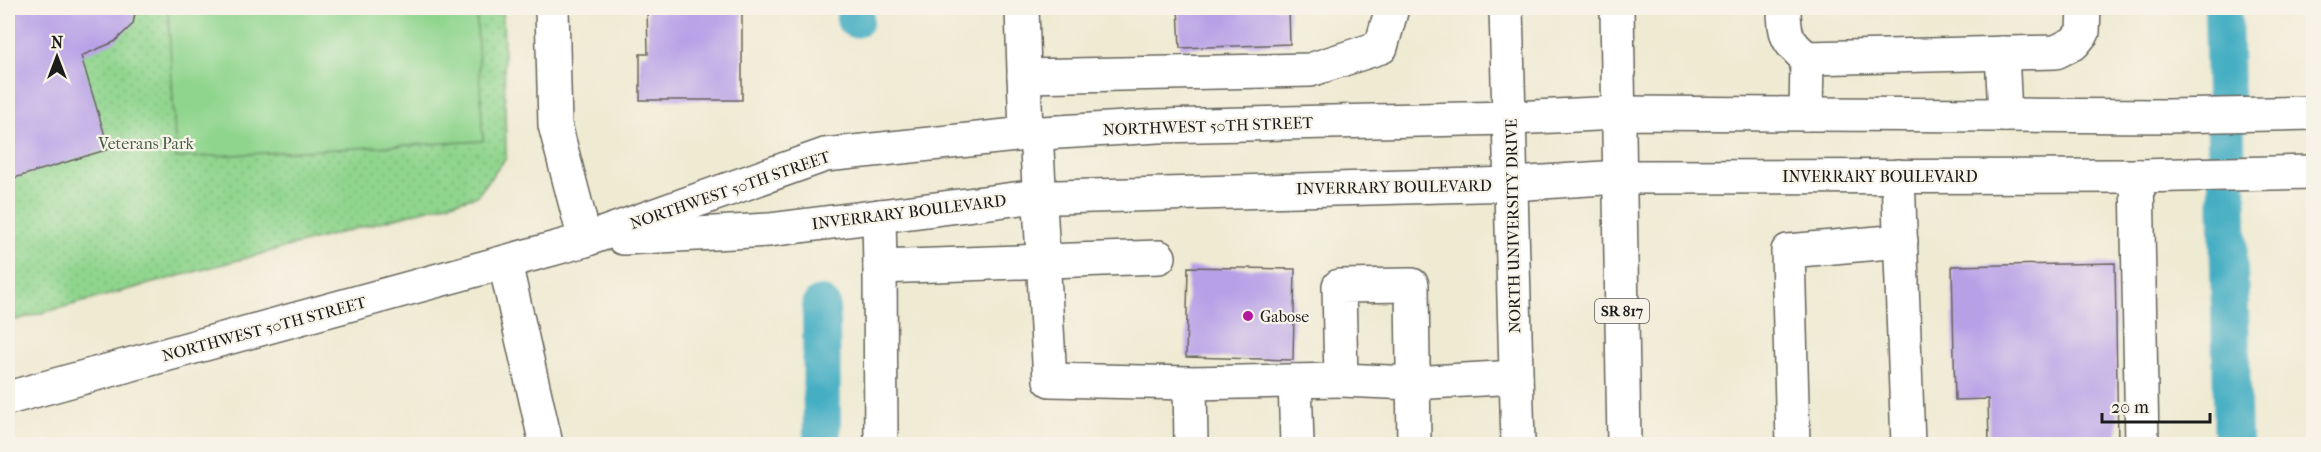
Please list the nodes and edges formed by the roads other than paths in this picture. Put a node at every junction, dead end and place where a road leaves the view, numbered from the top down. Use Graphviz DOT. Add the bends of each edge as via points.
graph roads {
  1 [pos="552,8"];
  2 [pos="1022,8"];
  3 [pos="1392,8"];
  4 [pos="1506,8"];
  5 [pos="1617,8"];
  6 [pos="1784,8"];
  7 [pos="2084,8"];
  8 [pos="2002,53"];
  9 [pos="1807,58"];
  10 [pos="1024,76"];
  11 [pos="1618,113"];
  12 [pos="2313,113"];
  13 [pos="1806,114"];
  14 [pos="2005,115"];
  15 [pos="1510,118"];
  16 [pos="1031,134"];
  17 [pos="2313,172"];
  18 [pos="1898,176"];
  19 [pos="2137,176"];
  20 [pos="1619,177"];
  21 [pos="1512,184"];
  22 [pos="1041,197"];
  23 [pos="879,216"];
  24 [pos="585,240"];
  25 [pos="1901,241"];
  26 [pos="1158,257"];
  27 [pos="1044,260"];
  28 [pos="505,263"];
  29 [pos="880,267"];
  30 [pos="1516,377"];
  31 [pos="1341,380"];
  32 [pos="1295,381"];
  33 [pos="1190,383"];
  34 [pos="1413,383"];
  35 [pos="8,398"];
  36 [pos="546,444"];
  37 [pos="881,444"];
  38 [pos="1191,444"];
  39 [pos="1297,444"];
  40 [pos="1414,444"];
  41 [pos="1518,444"];
  42 [pos="1624,444"];
  43 [pos="1793,444"];
  44 [pos="1908,444"];
  45 [pos="2142,444"];
  1 -- 24 [label="street" via="555,125"];
  2 -- 10 [label="street"];
  3 -- 10 [label="street" via="1381,47 1311,70"];
  4 -- 15 [label="street, NORTH UNIVERSITY DRIVE"];
  5 -- 11 [label="street, SR 817"];
  6 -- 9 [label="street" via="1784,30 1792,46"];
  7 -- 8 [label="street" via="2083,32 2074,43 2056,52"];
  8 -- 9 [label="street"];
  8 -- 14 [label="street"];
  9 -- 13 [label="street"];
  10 -- 16 [label="street"];
  11 -- 13 [label="street"];
  11 -- 15 [label="street"];
  11 -- 20 [label="street, SR 817"];
  12 -- 14 [label="street"];
  13 -- 14 [label="street"];
  15 -- 16 [label="street, NORTHWEST 50TH STREET" via="1158,126"];
  15 -- 21 [label="street, NORTH UNIVERSITY DRIVE"];
  16 -- 22 [label="street"];
  16 -- 24 [label="street, NORTHWEST 50TH STREET" via="825,155"];
  17 -- 19 [label="street, INVERRARY BOULEVARD"];
  18 -- 19 [label="street, INVERRARY BOULEVARD"];
  18 -- 20 [label="street, INVERRARY BOULEVARD"];
  18 -- 25 [label="street"];
  19 -- 45 [label="street"];
  20 -- 21 [label="street, INVERRARY BOULEVARD"];
  20 -- 42 [label="street, SR 817"];
  21 -- 22 [label="street, INVERRARY BOULEVARD"];
  21 -- 30 [label="street, NORTH UNIVERSITY DRIVE"];
  22 -- 23 [label="street, INVERRARY BOULEVARD"];
  22 -- 27 [label="street"];
  23 -- 24 [label="street, INVERRARY BOULEVARD" via="769,230"];
  23 -- 29 [label="street"];
  24 -- 28 [label="street, NORTHWEST 50TH STREET"];
  25 -- 43 [label="street" via="1788,251"];
  25 -- 44 [label="street"];
  26 -- 27 [label="street"];
  27 -- 29 [label="street"];
  27 -- 33 [label="street" via="1050,380"];
  28 -- 35 [label="street, NORTHWEST 50TH STREET"];
  28 -- 36 [label="street"];
  29 -- 37 [label="street"];
  30 -- 34 [label="street"];
  30 -- 41 [label="street, NORTH UNIVERSITY DRIVE"];
  31 -- 32 [label="street"];
  31 -- 34 [label="street"];
  31 -- 34 [label="street" via="1338,286 1412,285"];
  32 -- 33 [label="street"];
  32 -- 39 [label="street"];
  33 -- 38 [label="street"];
  34 -- 40 [label="street"];
}
